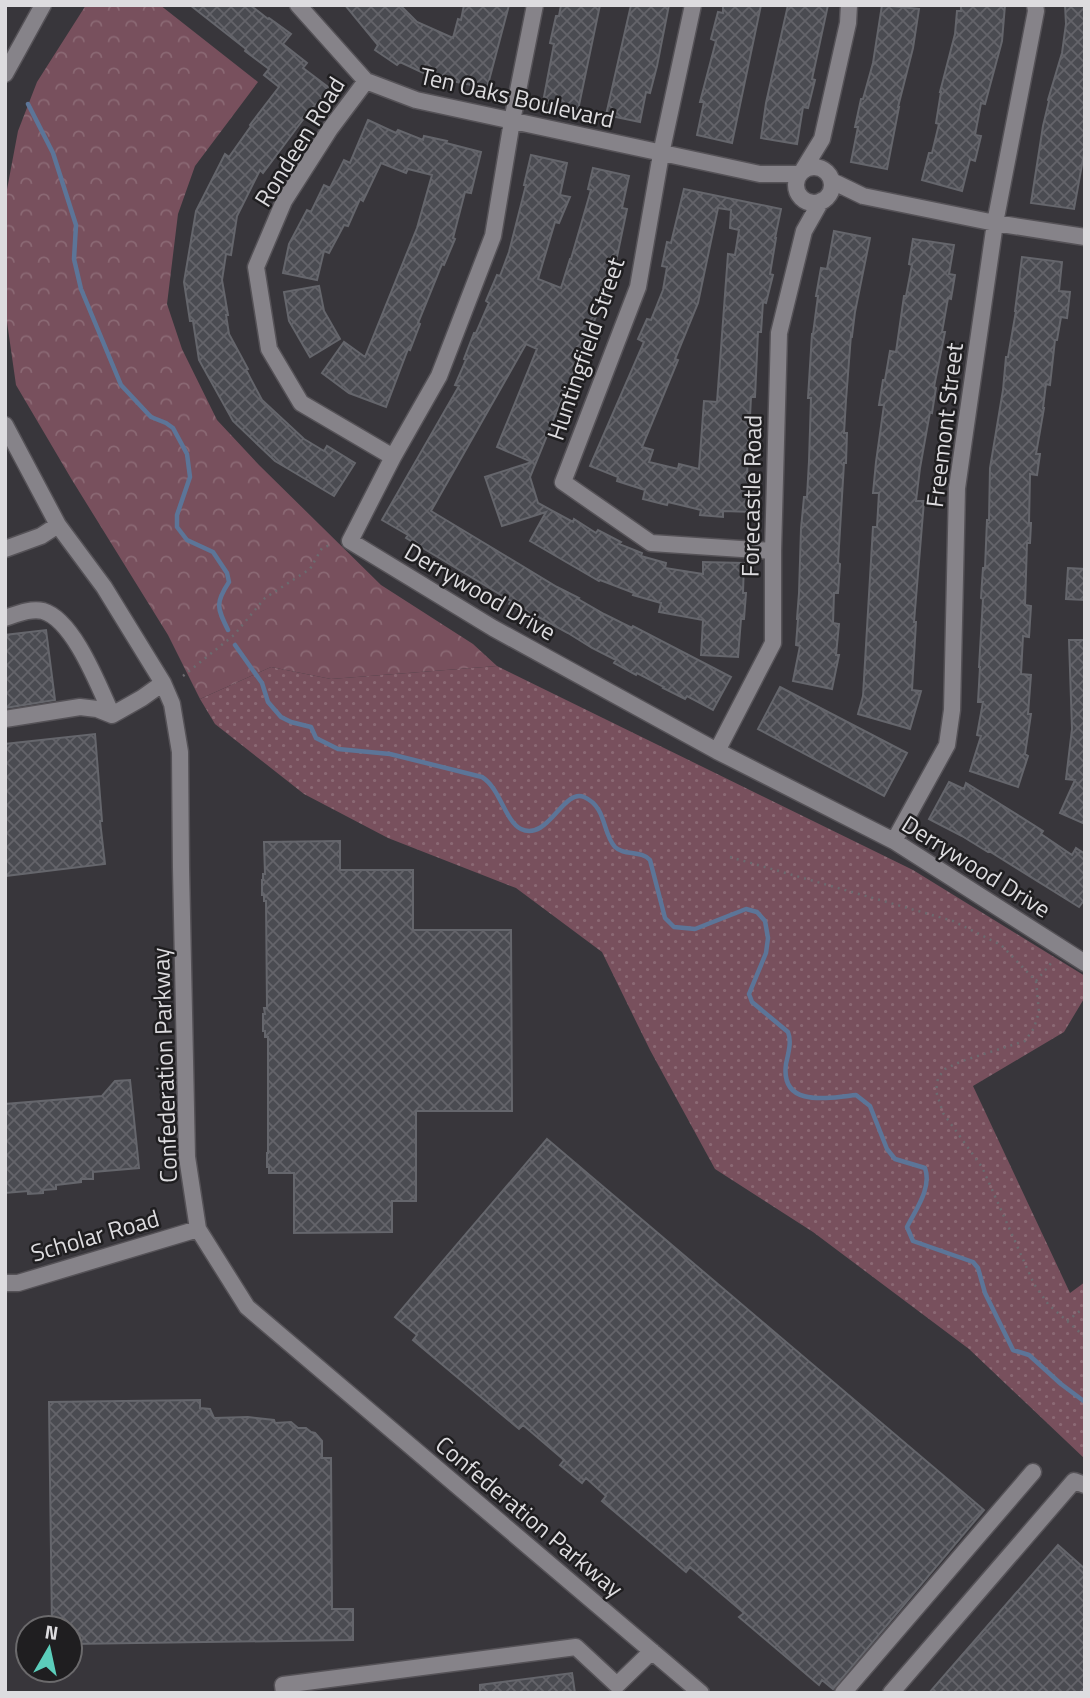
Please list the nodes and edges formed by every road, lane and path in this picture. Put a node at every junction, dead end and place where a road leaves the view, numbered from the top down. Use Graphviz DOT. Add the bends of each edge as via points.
graph roads {
  1 [pos="43,5"];
  2 [pos="298,5"];
  3 [pos="535,5"];
  4 [pos="693,5"];
  5 [pos="849,5"];
  6 [pos="1035,5"];
  7 [pos="5,74"];
  8 [pos="366,80"];
  9 [pos="512,121"];
  10 [pos="822,139"];
  11 [pos="661,154"];
  12 [pos="801,172"];
  13 [pos="760,173"];
  14 [pos="831,178"];
  15 [pos="798,194"];
  16 [pos="863,196"];
  17 [pos="824,200"];
  18 [pos="995,223"];
  19 [pos="804,231"];
  20 [pos="1085,237"];
  21 [pos="5,425"];
  22 [pos="393,457"];
  23 [pos="58,525"];
  24 [pos="350,541"];
  25 [pos="5,549"];
  26 [pos="773,551"];
  27 [pos="5,618"];
  28 [pos="183,676"];
  29 [pos="163,683"];
  30 [pos="112,715"];
  31 [pos="5,719"];
  32 [pos="717,751"];
  33 [pos="894,841"];
  34 [pos="730,857"];
  35 [pos="1084,962"];
  36 [pos="198,1229"];
  37 [pos="5,1283"];
  38 [pos="1085,1307"];
  39 [pos="1067,1321"];
  40 [pos="1085,1337"];
  41 [pos="1034,1472"];
  42 [pos="1085,1485"];
  43 [pos="652,1651"];
  44 [pos="284,1693"];
  45 [pos="701,1693"];
  46 [pos="843,1693"];
  47 [pos="891,1693"];
  1 -- 7 [label="street"];
  2 -- 8 [label="street, Ten Oaks Boulevard"];
  3 -- 9 [label="street"];
  4 -- 11 [label="street, Huntingfield Street"];
  5 -- 10 [label="street"];
  6 -- 18 [label="street, Freemont Street"];
  8 -- 9 [label="street, Ten Oaks Boulevard" via="416,100"];
  8 -- 22 [label="street, Rondeen Road" via="284,201 256,267 269,349 301,403"];
  9 -- 11 [label="street, Ten Oaks Boulevard"];
  9 -- 22 [label="street" via="493,236 439,376"];
  10 -- 12 [label="street"];
  10 -- 14 [label="street"];
  11 -- 13 [label="street, Ten Oaks Boulevard"];
  11 -- 26 [label="street, Huntingfield Street" via="638,286 563,482 651,544"];
  12 -- 13 [label="street, Ten Oaks Boulevard"];
  12 -- 14 [label="street" via="820,168"];
  12 -- 15 [label="street" via="796,180"];
  13 -- 15 [label="street, Ten Oaks Boulevard"];
  14 -- 16 [label="street"];
  14 -- 17 [label="street" via="832,188"];
  15 -- 17 [label="street" via="810,202"];
  15 -- 19 [label="street, Forecastle Road"];
  16 -- 17 [label="street"];
  16 -- 18 [label="street"];
  17 -- 19 [label="street, Forecastle Road"];
  18 -- 20 [label="street"];
  18 -- 33 [label="street, Freemont Street" via="957,488 953,710 947,745"];
  19 -- 26 [label="street, Forecastle Road" via="779,334"];
  21 -- 23 [label="street, Confederation Parkway"];
  22 -- 24 [label="street"];
  23 -- 25 [label="street"];
  23 -- 29 [label="street, Confederation Parkway" via="104,587"];
  24 -- 28 [label="path" via="323,548 310,569 265,598 234,635"];
  24 -- 32 [label="street, Derrywood Drive" via="493,628"];
  26 -- 32 [label="street, Forecastle Road" via="773,643"];
  27 -- 30 [label="street" via="33,610 50,614 65,626"];
  29 -- 30 [label="street"];
  29 -- 36 [label="street, Confederation Parkway" via="172,704 180,752 187,1157"];
  30 -- 31 [label="street" via="80,707"];
  32 -- 33 [label="street, Derrywood Drive"];
  33 -- 35 [label="street, Derrywood Drive"];
  34 -- 39 [label="path" via="953,921 1001,945 1036,981 1039,1012 1025,1041 945,1069 936,1091 943,1113 982,1167 1034,1283"];
  36 -- 37 [label="street, Scholar Road" via="18,1283"];
  36 -- 43 [label="street, Confederation Parkway" via="247,1307"];
  38 -- 39 [label="path"];
  39 -- 40 [label="path"];
  41 -- 46 [label="street"];
  42 -- 47 [label="street" via="1074,1481"];
  43 -- 44 [label="street" via="617,1685 576,1647 283,1685"];
  43 -- 45 [label="street, Confederation Parkway"];
}
